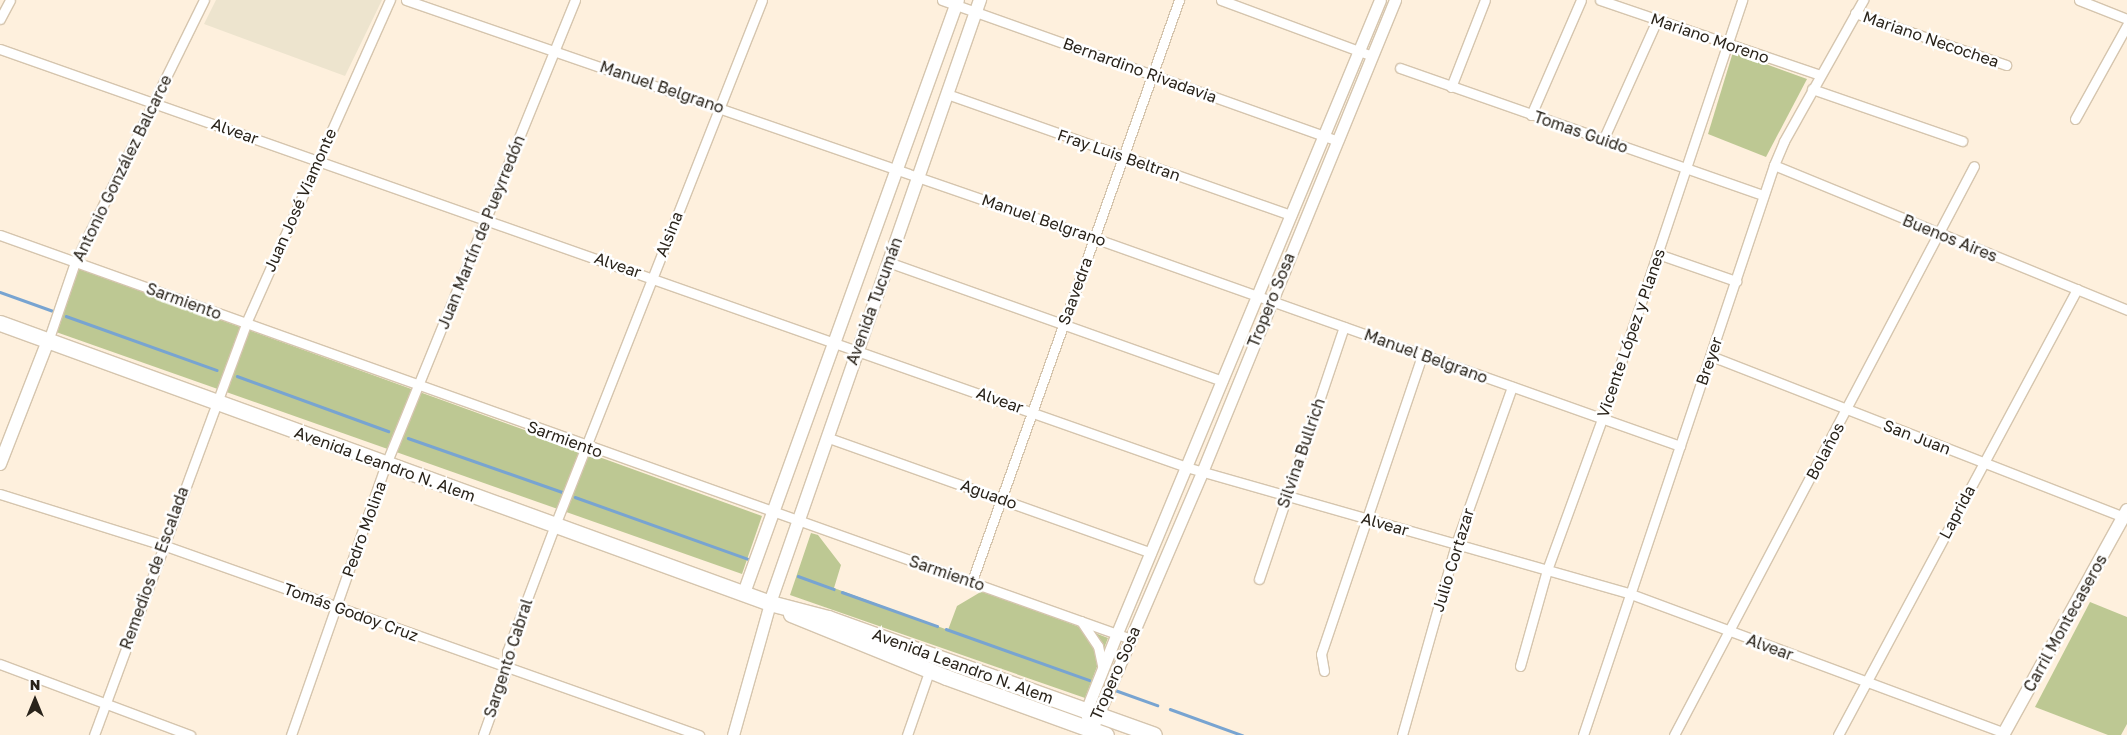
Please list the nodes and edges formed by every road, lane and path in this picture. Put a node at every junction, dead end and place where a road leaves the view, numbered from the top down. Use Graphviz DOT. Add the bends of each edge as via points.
graph roads {
  1 [pos="10,0"];
  2 [pos="204,0"];
  3 [pos="390,0"];
  4 [pos="406,0"];
  5 [pos="575,0"];
  6 [pos="762,0"];
  7 [pos="942,0"];
  8 [pos="1179,0"];
  9 [pos="1220,0"];
  10 [pos="1380,0"];
  11 [pos="1395,0"];
  12 [pos="1485,0"];
  13 [pos="1581,0"];
  14 [pos="1600,0"];
  15 [pos="1742,0"];
  16 [pos="1862,0"];
  17 [pos="2079,0"];
  18 [pos="957,2"];
  19 [pos="978,6"];
  20 [pos="1855,13"];
  21 [pos="0,19"];
  22 [pos="2127,19"];
  23 [pos="1657,20"];
  24 [pos="2127,25"];
  25 [pos="1730,44"];
  26 [pos="0,49"];
  27 [pos="554,50"];
  28 [pos="1358,51"];
  29 [pos="1372,56"];
  30 [pos="2006,65"];
  31 [pos="1400,68"];
  32 [pos="1152,75"];
  33 [pos="1820,75"];
  34 [pos="1451,86"];
  35 [pos="1812,90"];
  36 [pos="947,94"];
  37 [pos="154,102"];
  38 [pos="720,107"];
  39 [pos="1531,115"];
  40 [pos="2075,119"];
  41 [pos="1324,136"];
  42 [pos="1603,140"];
  43 [pos="1337,141"];
  44 [pos="1962,142"];
  45 [pos="1123,156"];
  46 [pos="317,160"];
  47 [pos="1774,165"];
  48 [pos="1974,166"];
  49 [pos="897,169"];
  50 [pos="1687,169"];
  51 [pos="918,176"];
  52 [pos="1763,195"];
  53 [pos="1291,215"];
  54 [pos="487,219"];
  55 [pos="1939,234"];
  56 [pos="0,235"];
  57 [pos="1094,238"];
  58 [pos="1658,254"];
  59 [pos="75,262"];
  60 [pos="888,262"];
  61 [pos="652,277"];
  62 [pos="1736,281"];
  63 [pos="2077,289"];
  64 [pos="1257,296"];
  65 [pos="1270,301"];
  66 [pos="2127,310"];
  67 [pos="0,323"];
  68 [pos="246,323"];
  69 [pos="1063,325"];
  70 [pos="1344,327"];
  71 [pos="48,341"];
  72 [pos="835,341"];
  73 [pos="857,349"];
  74 [pos="1422,355"];
  75 [pos="1711,356"];
  76 [pos="1222,381"];
  77 [pos="418,385"];
  78 [pos="1512,386"];
  79 [pos="216,402"];
  80 [pos="1846,409"];
  81 [pos="1032,411"];
  82 [pos="1602,419"];
  83 [pos="826,437"];
  84 [pos="1680,446"];
  85 [pos="586,447"];
  86 [pos="1983,462"];
  87 [pos="0,464"];
  88 [pos="386,464"];
  89 [pos="1186,467"];
  90 [pos="1202,472"];
  91 [pos="0,494"];
  92 [pos="1287,496"];
  93 [pos="1001,499"];
  94 [pos="774,512"];
  95 [pos="2125,513"];
  96 [pos="1366,518"];
  97 [pos="797,521"];
  98 [pos="555,525"];
  99 [pos="1456,544"];
  100 [pos="162,545"];
  101 [pos="1151,553"];
  102 [pos="1547,570"];
  103 [pos="1259,580"];
  104 [pos="972,581"];
  105 [pos="744,593"];
  106 [pos="1631,594"];
  107 [pos="770,603"];
  108 [pos="336,607"];
  109 [pos="1081,620"];
  110 [pos="1729,631"];
  111 [pos="1117,634"];
  112 [pos="1131,639"];
  113 [pos="0,664"];
  114 [pos="1520,666"];
  115 [pos="507,668"];
  116 [pos="930,669"];
  117 [pos="1103,669"];
  118 [pos="1324,670"];
  119 [pos="748,677"];
  120 [pos="1866,682"];
  121 [pos="106,703"];
  122 [pos="1093,713"];
  123 [pos="1088,732"];
  124 [pos="2004,734"];
  125 [pos="94,735"];
  126 [pos="190,735"];
  127 [pos="291,735"];
  128 [pos="483,735"];
  129 [pos="700,735"];
  130 [pos="725,735"];
  131 [pos="733,735"];
  132 [pos="906,735"];
  133 [pos="1106,735"];
  134 [pos="1154,735"];
  135 [pos="1402,735"];
  136 [pos="1583,735"];
  137 [pos="1674,735"];
  138 [pos="1838,735"];
  1 -- 21 [label="street"];
  2 -- 37 [label="street, Antonio González Balcarce"];
  3 -- 46 [label="street, Juan José Viamonte"];
  4 -- 27 [label="street, Manuel Belgrano"];
  5 -- 27 [label="street, Juan Martín de Pueyrredón"];
  6 -- 38 [label="street, Alsina"];
  7 -- 18 [label="street, Bernardino Rivadavia"];
  8 -- 32 [label="street, Saavedra"];
  9 -- 28 [label="street"];
  10 -- 28 [label="street, Tropero Sosa"];
  11 -- 29 [label="street, Tropero Sosa"];
  12 -- 34 [label="street"];
  13 -- 39 [label="street"];
  14 -- 23 [label="street, Mariano Moreno"];
  15 -- 25 [label="street, Vicente López y Planes"];
  16 -- 20 [label="street, Breyer"];
  17 -- 22 [label="street"];
  18 -- 19 [label="street, Bernardino Rivadavia"];
  18 -- 49 [label="main road, Avenida Tucumán"];
  19 -- 32 [label="street, Bernardino Rivadavia"];
  19 -- 36 [label="main road, Avenida Tucumán"];
  20 -- 30 [label="street, Mariano Necochea"];
  20 -- 33 [label="street, Breyer"];
  23 -- 25 [label="street, Mariano Moreno"];
  23 -- 42 [label="street"];
  24 -- 40 [label="street"];
  25 -- 33 [label="street, Mariano Moreno"];
  25 -- 50 [label="street, Vicente López y Planes"];
  26 -- 37 [label="street, Alvear"];
  27 -- 38 [label="street, Manuel Belgrano"];
  27 -- 54 [label="street, Juan Martín de Pueyrredón"];
  28 -- 29 [label="street"];
  28 -- 41 [label="street, Tropero Sosa"];
  29 -- 43 [label="street, Tropero Sosa"];
  31 -- 34 [label="street, Tomas Guido"];
  32 -- 41 [label="street, Bernardino Rivadavia"];
  32 -- 45 [label="street, Saavedra"];
  33 -- 35 [label="street, Breyer"];
  34 -- 39 [label="street, Tomas Guido"];
  35 -- 44 [label="street"];
  35 -- 47 [label="street, Breyer"];
  36 -- 45 [label="street, Fray Luis Beltran"];
  36 -- 51 [label="main road, Avenida Tucumán"];
  37 -- 46 [label="street, Alvear"];
  37 -- 59 [label="street, Antonio González Balcarce"];
  38 -- 49 [label="street, Manuel Belgrano"];
  38 -- 61 [label="street, Alsina"];
  39 -- 42 [label="street, Tomas Guido"];
  41 -- 43 [label="street, Bernardino Rivadavia"];
  41 -- 53 [label="street, Tropero Sosa"];
  42 -- 50 [label="street, Tomas Guido"];
  43 -- 65 [label="street, Tropero Sosa"];
  45 -- 53 [label="street, Fray Luis Beltran"];
  45 -- 57 [label="street, Saavedra"];
  46 -- 54 [label="street, Alvear"];
  46 -- 68 [label="street, Juan José Viamonte"];
  47 -- 52 [label="street, Breyer"];
  47 -- 55 [label="street, Buenos Aires"];
  48 -- 55 [label="street, Bolaños"];
  49 -- 51 [label="street, Manuel Belgrano"];
  49 -- 72 [label="main road, Avenida Tucumán"];
  50 -- 52 [label="street, Tomas Guido"];
  50 -- 58 [label="street, Vicente López y Planes"];
  51 -- 57 [label="street, Manuel Belgrano"];
  51 -- 60 [label="main road, Avenida Tucumán"];
  52 -- 62 [label="street, Breyer"];
  53 -- 64 [label="street, Tropero Sosa"];
  54 -- 61 [label="street, Alvear"];
  54 -- 77 [label="street, Juan Martín de Pueyrredón"];
  55 -- 63 [label="street, Buenos Aires"];
  55 -- 80 [label="street, Bolaños"];
  56 -- 59 [label="street, Sarmiento"];
  57 -- 64 [label="street, Manuel Belgrano"];
  57 -- 69 [label="street, Saavedra"];
  58 -- 62 [label="street"];
  58 -- 82 [label="street, Vicente López y Planes"];
  59 -- 68 [label="street, Sarmiento"];
  59 -- 71 [label="street, Antonio González Balcarce"];
  60 -- 69 [label="street"];
  60 -- 73 [label="main road, Avenida Tucumán"];
  61 -- 72 [label="street, Alvear"];
  61 -- 85 [label="street, Alsina"];
  62 -- 75 [label="street, Breyer"];
  63 -- 66 [label="street, Buenos Aires"];
  63 -- 86 [label="street, Laprida"];
  64 -- 65 [label="street, Manuel Belgrano"];
  64 -- 76 [label="street, Tropero Sosa"];
  65 -- 70 [label="street, Manuel Belgrano"];
  65 -- 90 [label="street, Tropero Sosa"];
  67 -- 71 [label="main road, Avenida Leandro N. Alem"];
  68 -- 77 [label="street, Sarmiento"];
  68 -- 79 [label="street, Juan José Viamonte"];
  69 -- 76 [label="street"];
  69 -- 81 [label="street, Saavedra"];
  70 -- 74 [label="street, Manuel Belgrano"];
  70 -- 92 [label="street, Silvina Bullrich"];
  71 -- 79 [label="main road, Avenida Leandro N. Alem"];
  71 -- 87 [label="main road"];
  72 -- 73 [label="street, Alvear"];
  72 -- 94 [label="main road, Avenida Tucumán"];
  73 -- 81 [label="street, Alvear"];
  73 -- 83 [label="main road, Avenida Tucumán"];
  74 -- 78 [label="street, Manuel Belgrano"];
  74 -- 96 [label="street"];
  75 -- 80 [label="street, San Juan"];
  75 -- 84 [label="street, Breyer"];
  76 -- 89 [label="street, Tropero Sosa"];
  77 -- 85 [label="street, Sarmiento"];
  77 -- 88 [label="street, Juan Martín de Pueyrredón"];
  78 -- 82 [label="street, Manuel Belgrano"];
  78 -- 99 [label="street, Julio Cortazar"];
  79 -- 88 [label="main road, Avenida Leandro N. Alem"];
  79 -- 100 [label="street, Remedios de Escalada"];
  80 -- 86 [label="street, San Juan"];
  80 -- 110 [label="street, Bolaños"];
  81 -- 89 [label="street, Alvear"];
  81 -- 93 [label="street, Saavedra"];
  82 -- 84 [label="street, Manuel Belgrano"];
  82 -- 102 [label="street, Vicente López y Planes"];
  83 -- 93 [label="street, Aguado"];
  83 -- 97 [label="main road, Avenida Tucumán"];
  84 -- 106 [label="street, Breyer"];
  85 -- 94 [label="street, Sarmiento"];
  85 -- 98 [label="street, Alsina"];
  86 -- 95 [label="street, San Juan"];
  86 -- 120 [label="street, Laprida"];
  88 -- 98 [label="main road, Avenida Leandro N. Alem"];
  88 -- 108 [label="street, Pedro Molina"];
  89 -- 90 [label="street, Alvear"];
  89 -- 101 [label="street, Tropero Sosa"];
  90 -- 92 [label="street, Alvear"];
  90 -- 112 [label="street, Tropero Sosa"];
  91 -- 100 [label="street, Tomás Godoy Cruz"];
  92 -- 96 [label="street, Alvear"];
  92 -- 103 [label="street, Silvina Bullrich"];
  93 -- 101 [label="street, Aguado"];
  93 -- 104 [label="street, Saavedra"];
  94 -- 97 [label="street, Sarmiento"];
  94 -- 105 [label="main road, Avenida Tucumán"];
  95 -- 124 [label="main road, Carril Montecaseros"];
  96 -- 99 [label="street, Alvear"];
  96 -- 118 [label="street" via="1321,654"];
  97 -- 104 [label="street, Sarmiento"];
  97 -- 107 [label="main road, Avenida Tucumán"];
  98 -- 105 [label="main road, Avenida Leandro N. Alem"];
  98 -- 115 [label="street, Sargento Cabral" via="507,652"];
  99 -- 102 [label="street, Alvear"];
  99 -- 135 [label="street, Julio Cortazar"];
  100 -- 108 [label="street, Tomás Godoy Cruz"];
  100 -- 121 [label="street, Remedios de Escalada"];
  101 -- 111 [label="street, Tropero Sosa"];
  102 -- 106 [label="street, Alvear"];
  102 -- 114 [label="street, Vicente López y Planes"];
  104 -- 109 [label="street, Sarmiento"];
  105 -- 107 [label="main road, Avenida Leandro N. Alem"];
  106 -- 110 [label="street, Alvear"];
  106 -- 136 [label="street, Breyer"];
  107 -- 116 [label="main road, Avenida Leandro N. Alem" via="810,624"];
  107 -- 119 [label="street"];
  107 -- 122 [label="main road, Avenida Leandro N. Alem" via="828,618"];
  108 -- 115 [label="street, Tomás Godoy Cruz"];
  108 -- 127 [label="street, Pedro Molina"];
  109 -- 111 [label="street, Sarmiento"];
  109 -- 117 [label="street" via="1098,646"];
  110 -- 120 [label="street, Alvear"];
  110 -- 137 [label="street, Bolaños"];
  111 -- 112 [label="street, Sarmiento"];
  111 -- 117 [label="street, Tropero Sosa"];
  112 -- 122 [label="street, Tropero Sosa"];
  113 -- 121 [label="street"];
  115 -- 128 [label="street, Sargento Cabral"];
  115 -- 129 [label="street, Tomás Godoy Cruz"];
  116 -- 123 [label="main road, Avenida Leandro N. Alem"];
  116 -- 132 [label="street"];
  117 -- 122 [label="street, Tropero Sosa"];
  119 -- 130 [label="street"];
  119 -- 131 [label="street"];
  120 -- 124 [label="street, Alvear"];
  120 -- 138 [label="street, Laprida"];
  121 -- 125 [label="street, Remedios de Escalada"];
  121 -- 126 [label="street"];
  122 -- 123 [label="street, Tropero Sosa"];
  122 -- 134 [label="main road, Avenida Leandro N. Alem"];
  123 -- 133 [label="main road, Avenida Leandro N. Alem"];
}
